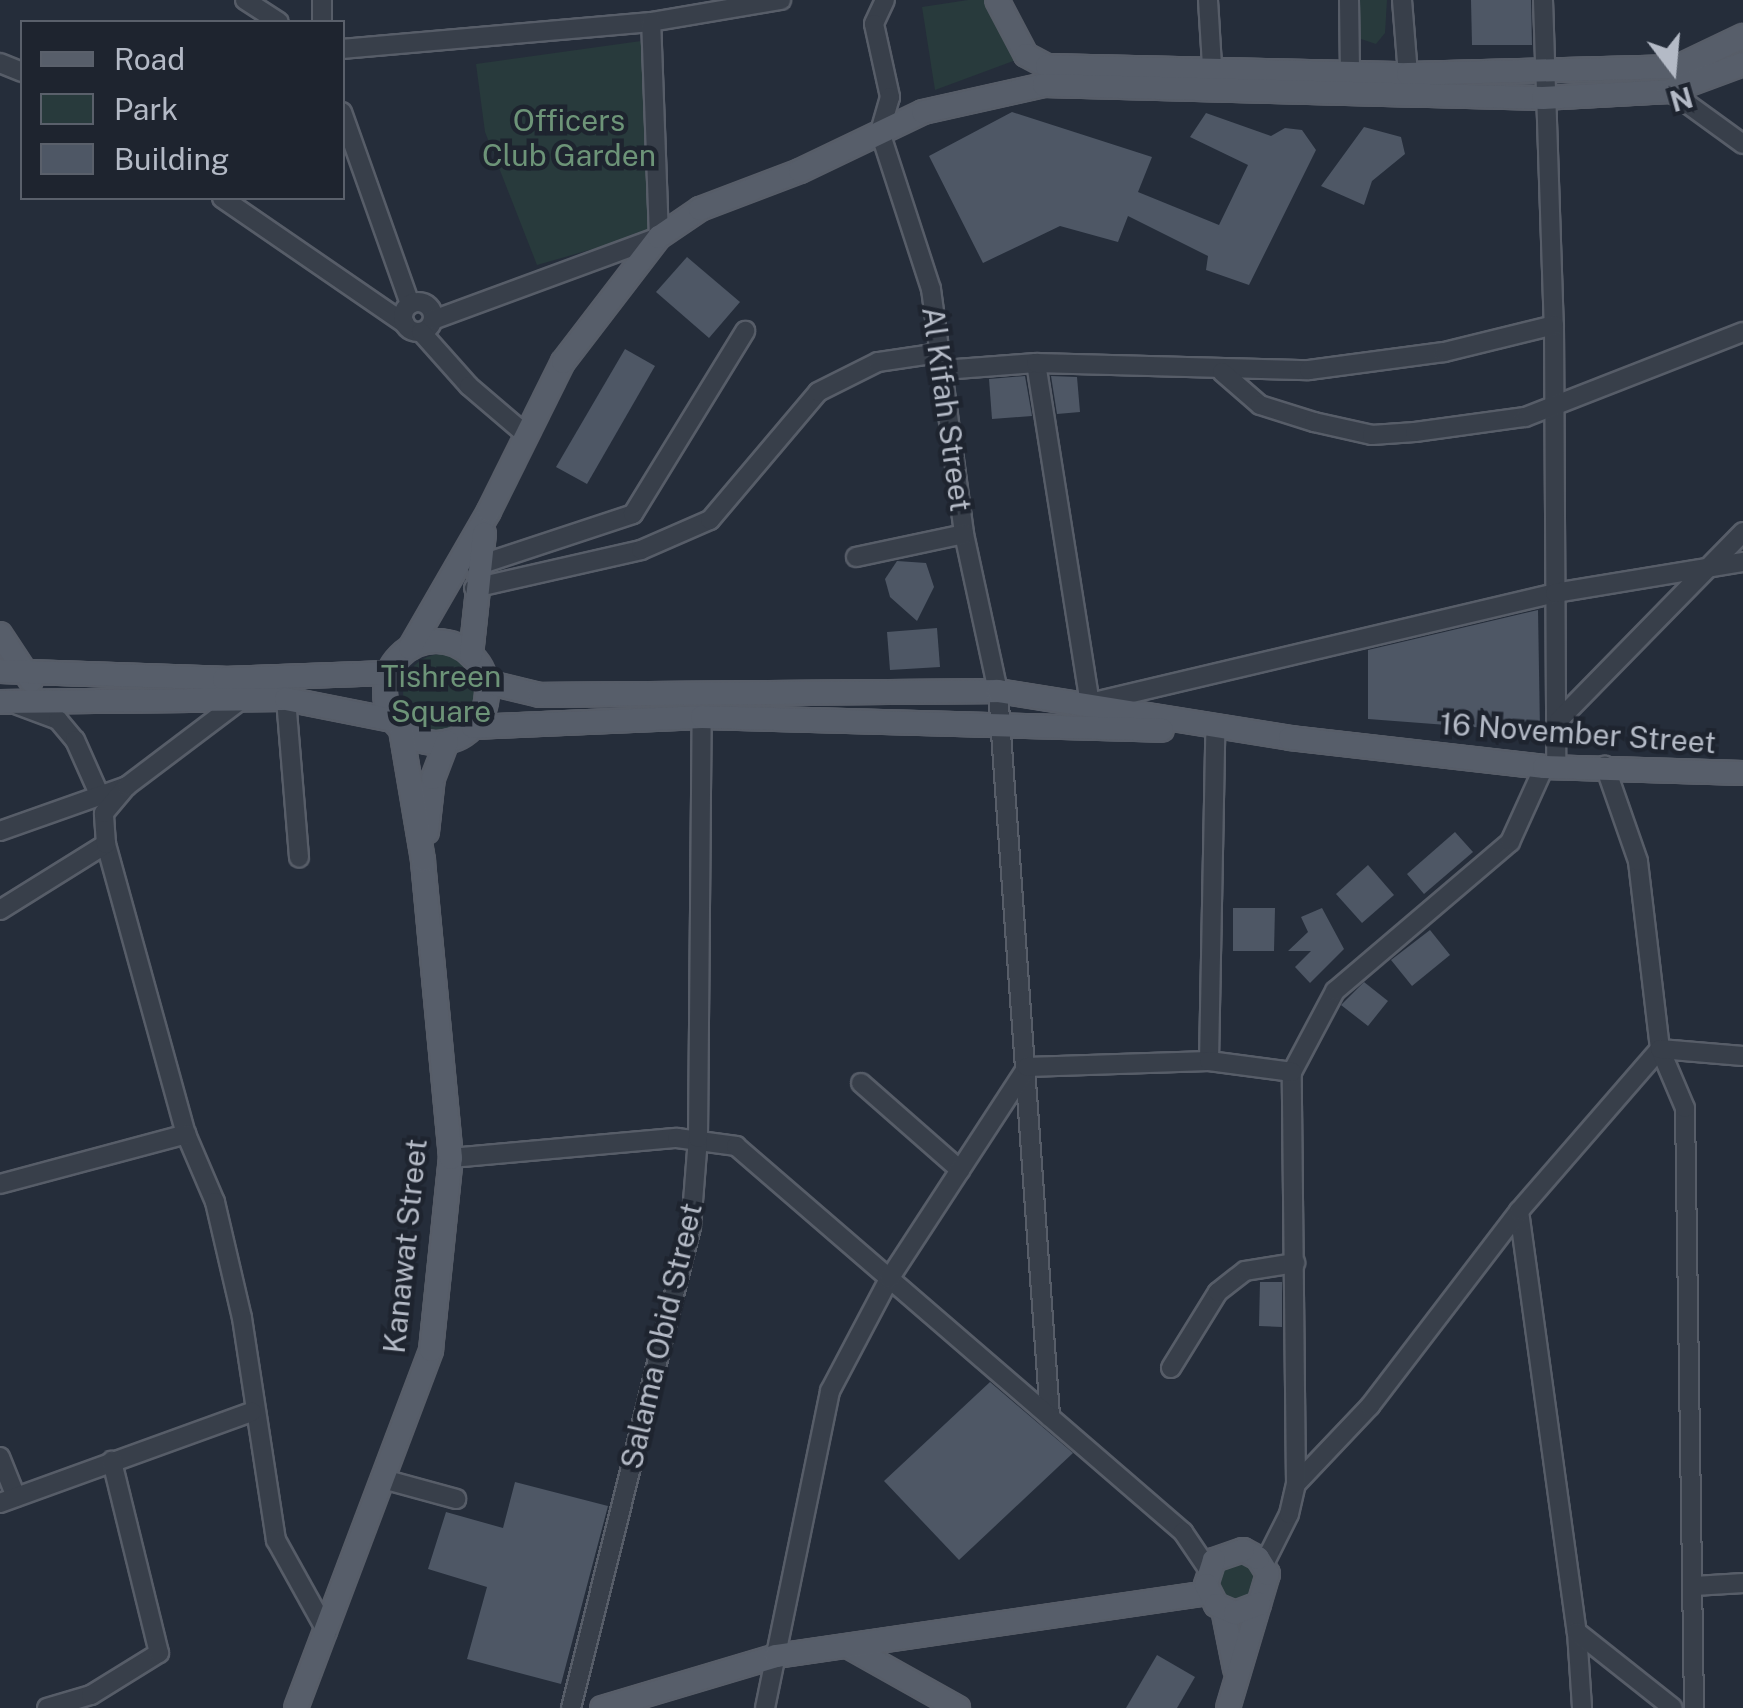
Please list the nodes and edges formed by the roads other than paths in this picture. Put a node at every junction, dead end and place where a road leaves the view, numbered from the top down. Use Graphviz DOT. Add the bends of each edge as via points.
graph roads {
  1 [pos="245,0"];
  2 [pos="781,0"];
  3 [pos="885,0"];
  4 [pos="997,0"];
  5 [pos="1208,0"];
  6 [pos="1349,0"];
  7 [pos="1402,0"];
  8 [pos="1543,0"];
  9 [pos="276,20"];
  10 [pos="652,22"];
  11 [pos="1743,36"];
  12 [pos="345,48"];
  13 [pos="1743,64"];
  14 [pos="1212,66"];
  15 [pos="1350,72"];
  16 [pos="1544,73"];
  17 [pos="1408,74"];
  18 [pos="1670,91"];
  19 [pos="1543,98"];
  20 [pos="345,120"];
  21 [pos="880,132"];
  22 [pos="1743,144"];
  23 [pos="225,200"];
  24 [pos="659,237"];
  25 [pos="410,304"];
  26 [pos="420,325"];
  27 [pos="1554,325"];
  28 [pos="746,331"];
  29 [pos="1743,332"];
  30 [pos="941,361"];
  31 [pos="1036,363"];
  32 [pos="1222,372"];
  33 [pos="1554,407"];
  34 [pos="524,433"];
  35 [pos="489,511"];
  36 [pos="1743,532"];
  37 [pos="964,534"];
  38 [pos="856,558"];
  39 [pos="1743,562"];
  40 [pos="1710,566"];
  41 [pos="475,577"];
  42 [pos="1554,593"];
  43 [pos="0,634"];
  44 [pos="410,648"];
  45 [pos="471,655"];
  46 [pos="11,672"];
  47 [pos="388,673"];
  48 [pos="296,677"];
  49 [pos="486,682"];
  50 [pos="998,691"];
  51 [pos="286,699"];
  52 [pos="6,702"];
  53 [pos="238,702"];
  54 [pos="1090,703"];
  55 [pos="58,705"];
  56 [pos="702,718"];
  57 [pos="1558,720"];
  58 [pos="998,721"];
  59 [pos="397,725"];
  60 [pos="474,727"];
  61 [pos="1215,738"];
  62 [pos="1290,738"];
  63 [pos="448,742"];
  64 [pos="1550,766"];
  65 [pos="1605,766"];
  66 [pos="1743,773"];
  67 [pos="127,786"];
  68 [pos="98,794"];
  69 [pos="0,831"];
  70 [pos="106,844"];
  71 [pos="299,857"];
  72 [pos="423,860"];
  73 [pos="0,910"];
  74 [pos="1660,1049"];
  75 [pos="1743,1056"];
  76 [pos="1209,1060"];
  77 [pos="1027,1067"];
  78 [pos="1292,1072"];
  79 [pos="861,1083"];
  80 [pos="186,1134"];
  81 [pos="698,1138"];
  82 [pos="450,1158"];
  83 [pos="960,1170"];
  84 [pos="0,1184"];
  85 [pos="1518,1210"];
  86 [pos="1295,1262"];
  87 [pos="889,1279"];
  88 [pos="1171,1368"];
  89 [pos="252,1412"];
  90 [pos="1050,1417"];
  91 [pos="0,1457"];
  92 [pos="112,1461"];
  93 [pos="383,1479"];
  94 [pos="1296,1484"];
  95 [pos="456,1499"];
  96 [pos="8,1500"];
  97 [pos="1183,1532"];
  98 [pos="1234,1550"];
  99 [pos="1264,1564"];
  100 [pos="1208,1569"];
  101 [pos="1743,1582"];
  102 [pos="1695,1586"];
  103 [pos="1215,1601"];
  104 [pos="1259,1604"];
  105 [pos="327,1632"];
  106 [pos="1577,1632"];
  107 [pos="851,1648"];
  108 [pos="776,1656"];
  109 [pos="1235,1683"];
  110 [pos="47,1708"];
  111 [pos="296,1708"];
  112 [pos="571,1708"];
  113 [pos="602,1708"];
  114 [pos="765,1708"];
  115 [pos="958,1708"];
  116 [pos="1228,1708"];
  117 [pos="1582,1708"];
  118 [pos="1674,1708"];
  119 [pos="1694,1708"];
  1 -- 9 [label="street"];
  2 -- 10 [label="street"];
  3 -- 21 [label="street" via="874,16 890,97"];
  4 -- 14 [label="main road" via="1026,55 1047,66"];
  5 -- 14 [label="street"];
  6 -- 15 [label="street"];
  7 -- 17 [label="street"];
  8 -- 16 [label="street"];
  10 -- 12 [label="street"];
  10 -- 24 [label="street"];
  11 -- 16 [label="main road" via="1678,67"];
  13 -- 18 [label="main road"];
  14 -- 15 [label="main road"];
  15 -- 17 [label="main road"];
  16 -- 17 [label="main road"];
  16 -- 19 [label="street"];
  18 -- 19 [label="main road"];
  18 -- 22 [label="street"];
  19 -- 21 [label="main road" via="1044,84 923,112"];
  19 -- 27 [label="street"];
  20 -- 25 [label="street"];
  21 -- 24 [label="main road" via="700,209"];
  21 -- 30 [label="street, Al Kifah Street" via="931,289"];
  23 -- 26 [label="street"];
  24 -- 26 [label="street"];
  24 -- 34 [label="main road" via="605,300"];
  25 -- 26 [label="street"];
  25 -- 26 [label="street" via="427,304"];
  26 -- 34 [label="street" via="468,386"];
  27 -- 32 [label="street" via="1392,361"];
  27 -- 33 [label="street"];
  28 -- 41 [label="street" via="633,514"];
  29 -- 33 [label="street"];
  30 -- 31 [label="street"];
  30 -- 37 [label="street, Al Kifah Street"];
  30 -- 41 [label="street" via="878,362 818,392 778,433 742,491 710,520 640,550"];
  31 -- 32 [label="street"];
  31 -- 54 [label="street"];
  32 -- 33 [label="street" via="1260,405 1372,435"];
  33 -- 42 [label="street"];
  34 -- 35 [label="main road"];
  35 -- 41 [label="main road"];
  35 -- 44 [label="main road"];
  36 -- 40 [label="street"];
  37 -- 38 [label="street"];
  37 -- 50 [label="street, Al Kifah Street"];
  39 -- 40 [label="street"];
  40 -- 42 [label="street"];
  40 -- 57 [label="street"];
  41 -- 45 [label="main road"];
  42 -- 54 [label="street"];
  42 -- 57 [label="street"];
  43 -- 46 [label="main road"];
  44 -- 45 [label="main road" via="448,642"];
  44 -- 47 [label="main road"];
  45 -- 49 [label="main road"];
  46 -- 48 [label="main road"];
  46 -- 55 [label="main road"];
  47 -- 48 [label="main road"];
  47 -- 59 [label="main road" via="384,689"];
  48 -- 51 [label="main road"];
  49 -- 50 [label="main road" via="540,695"];
  49 -- 60 [label="main road"];
  50 -- 54 [label="main road"];
  50 -- 58 [label="street, Al Kifah Street"];
  51 -- 53 [label="main road"];
  51 -- 59 [label="main road"];
  51 -- 71 [label="street"];
  52 -- 55 [label="main road"];
  52 -- 68 [label="street" via="58,720 75,740"];
  53 -- 55 [label="main road"];
  53 -- 67 [label="street"];
  54 -- 62 [label="main road"];
  56 -- 58 [label="main road"];
  56 -- 60 [label="main road"];
  56 -- 81 [label="street, Salama Obid Street"];
  57 -- 64 [label="street"];
  58 -- 61 [label="main road" via="1127,726"];
  58 -- 77 [label="street, Al Kifah Street"];
  59 -- 63 [label="main road" via="423,742"];
  59 -- 72 [label="main road, Kanawat Street"];
  60 -- 63 [label="main road"];
  61 -- 62 [label="main road"];
  61 -- 76 [label="street"];
  62 -- 64 [label="main road, 16 November Street"];
  63 -- 72 [label="main road" via="433,778"];
  64 -- 65 [label="main road, 16 November Street"];
  64 -- 78 [label="street" via="1510,842 1335,991"];
  65 -- 66 [label="main road, 16 November Street"];
  65 -- 74 [label="street" via="1638,861"];
  67 -- 68 [label="street"];
  67 -- 70 [label="street" via="104,813"];
  68 -- 69 [label="street"];
  70 -- 73 [label="street"];
  70 -- 80 [label="street"];
  72 -- 82 [label="main road, Kanawat Street"];
  74 -- 75 [label="street"];
  74 -- 85 [label="street"];
  74 -- 102 [label="street" via="1685,1108"];
  76 -- 77 [label="street"];
  76 -- 78 [label="street"];
  77 -- 83 [label="street"];
  77 -- 90 [label="street, Al Kifah Street"];
  78 -- 86 [label="street"];
  79 -- 83 [label="street"];
  80 -- 84 [label="street"];
  80 -- 89 [label="street" via="215,1202 242,1318"];
  81 -- 82 [label="street"];
  81 -- 87 [label="street" via="736,1146"];
  81 -- 112 [label="street, Salama Obid Street" via="691,1227"];
  82 -- 93 [label="main road, Kanawat Street" via="430,1350"];
  83 -- 87 [label="street"];
  85 -- 94 [label="street" via="1370,1406"];
  85 -- 106 [label="street"];
  86 -- 88 [label="street" via="1246,1272 1218,1292"];
  86 -- 94 [label="street"];
  87 -- 90 [label="street"];
  87 -- 108 [label="street" via="830,1391"];
  89 -- 92 [label="street"];
  89 -- 105 [label="street" via="276,1540"];
  90 -- 97 [label="street"];
  91 -- 96 [label="street"];
  92 -- 96 [label="street"];
  92 -- 110 [label="street" via="159,1653 91,1695"];
  93 -- 95 [label="street"];
  93 -- 105 [label="main road, Kanawat Street"];
  94 -- 99 [label="street" via="1290,1514"];
  97 -- 98 [label="street"];
  97 -- 100 [label="street"];
  98 -- 99 [label="main road"];
  98 -- 100 [label="main road"];
  99 -- 104 [label="main road" via="1269,1585"];
  100 -- 103 [label="main road"];
  101 -- 102 [label="street"];
  102 -- 119 [label="street"];
  103 -- 104 [label="main road" via="1248,1611"];
  103 -- 107 [label="main road"];
  103 -- 109 [label="main road"];
  104 -- 109 [label="main road"];
  105 -- 111 [label="main road, Kanawat Street"];
  106 -- 117 [label="street"];
  106 -- 118 [label="street"];
  107 -- 108 [label="main road"];
  107 -- 115 [label="main road"];
  108 -- 113 [label="main road"];
  108 -- 114 [label="street"];
  109 -- 116 [label="main road"];
}
